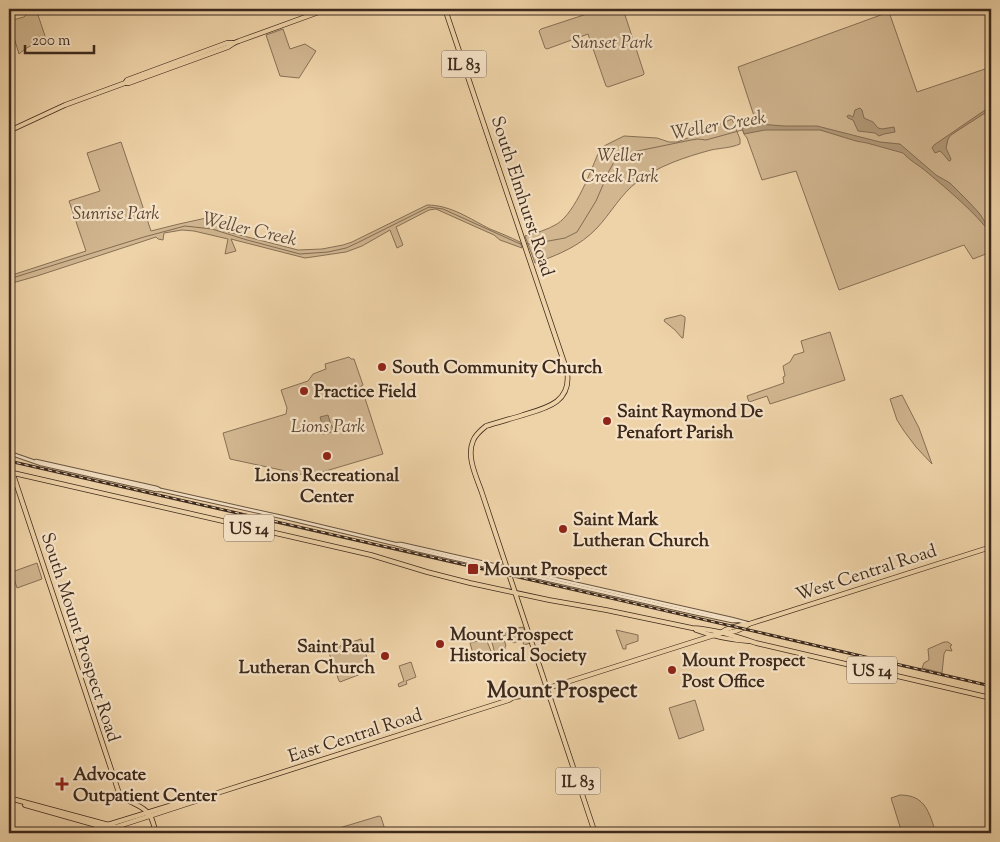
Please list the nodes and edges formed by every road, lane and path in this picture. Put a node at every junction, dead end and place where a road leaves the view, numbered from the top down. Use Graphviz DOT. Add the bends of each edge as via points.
graph roads {
  1 [pos="326,9"];
  2 [pos="334,9"];
  3 [pos="445,9"];
  4 [pos="318,12"];
  5 [pos="9,132"];
  6 [pos="9,452"];
  7 [pos="15,455"];
  8 [pos="9,456"];
  9 [pos="9,462"];
  10 [pos="10,472"];
  11 [pos="991,547"];
  12 [pos="508,569"];
  13 [pos="515,592"];
  14 [pos="734,621"];
  15 [pos="749,624"];
  16 [pos="692,628"];
  17 [pos="734,631"];
  18 [pos="722,633"];
  19 [pos="714,635"];
  20 [pos="752,642"];
  21 [pos="547,688"];
  22 [pos="991,698"];
  23 [pos="9,800"];
  24 [pos="138,806"];
  25 [pos="149,814"];
  26 [pos="138,816"];
  27 [pos="69,818"];
  28 [pos="109,827"];
  29 [pos="83,833"];
  30 [pos="95,833"];
  31 [pos="124,833"];
  32 [pos="139,833"];
  33 [pos="156,833"];
  34 [pos="595,833"];
  1 -- 4 [label="main road"];
  2 -- 4 [label="main road"];
  3 -- 12 [label="main road, South Elmhurst Road / IL 83" via="568,379 565,392 551,406 486,426 473,440 471,458"];
  4 -- 5 [label="main road" via="65,105"];
  6 -- 7 [label="street"];
  7 -- 8 [label="street"];
  7 -- 12 [label="street" via="41,464"];
  9 -- 10 [label="main road, South Mount Prospect Road"];
  10 -- 13 [label="main road, US 14"];
  10 -- 24 [label="main road, South Mount Prospect Road" via="119,793"];
  11 -- 15 [label="main road, West Central Road"];
  12 -- 13 [label="main road, IL 83"];
  12 -- 14 [label="street" via="681,606"];
  13 -- 16 [label="main road, US 14"];
  13 -- 21 [label="main road, IL 83"];
  14 -- 15 [label="street"];
  14 -- 17 [label="main road"];
  15 -- 17 [label="main road, West Central Road"];
  16 -- 18 [label="main road, US 14"];
  16 -- 19 [label="main road, US 14"];
  17 -- 18 [label="main road, US 14"];
  17 -- 18 [label="main road, West Central Road"];
  17 -- 20 [label="main road, US 14"];
  18 -- 19 [label="main road, West Central Road"];
  19 -- 20 [label="main road, US 14"];
  19 -- 21 [label="main road, West Central Road"];
  20 -- 22 [label="main road, US 14"];
  21 -- 25 [label="main road, East Central Road"];
  21 -- 34 [label="main road, IL 83"];
  23 -- 27 [label="main road"];
  23 -- 28 [label="main road"];
  24 -- 25 [label="main road, South Mount Prospect Road"];
  24 -- 26 [label="main road"];
  25 -- 26 [label="main road, East Central Road"];
  25 -- 28 [label="main road, East Central Road"];
  25 -- 33 [label="main road"];
  26 -- 28 [label="main road, East Central Road"];
  27 -- 28 [label="main road"];
  27 -- 29 [label="main road" via="86,825"];
  28 -- 29 [label="main road, East Central Road"];
  28 -- 30 [label="main road, East Central Road"];
  28 -- 31 [label="main road"];
  28 -- 32 [label="main road"];
}
